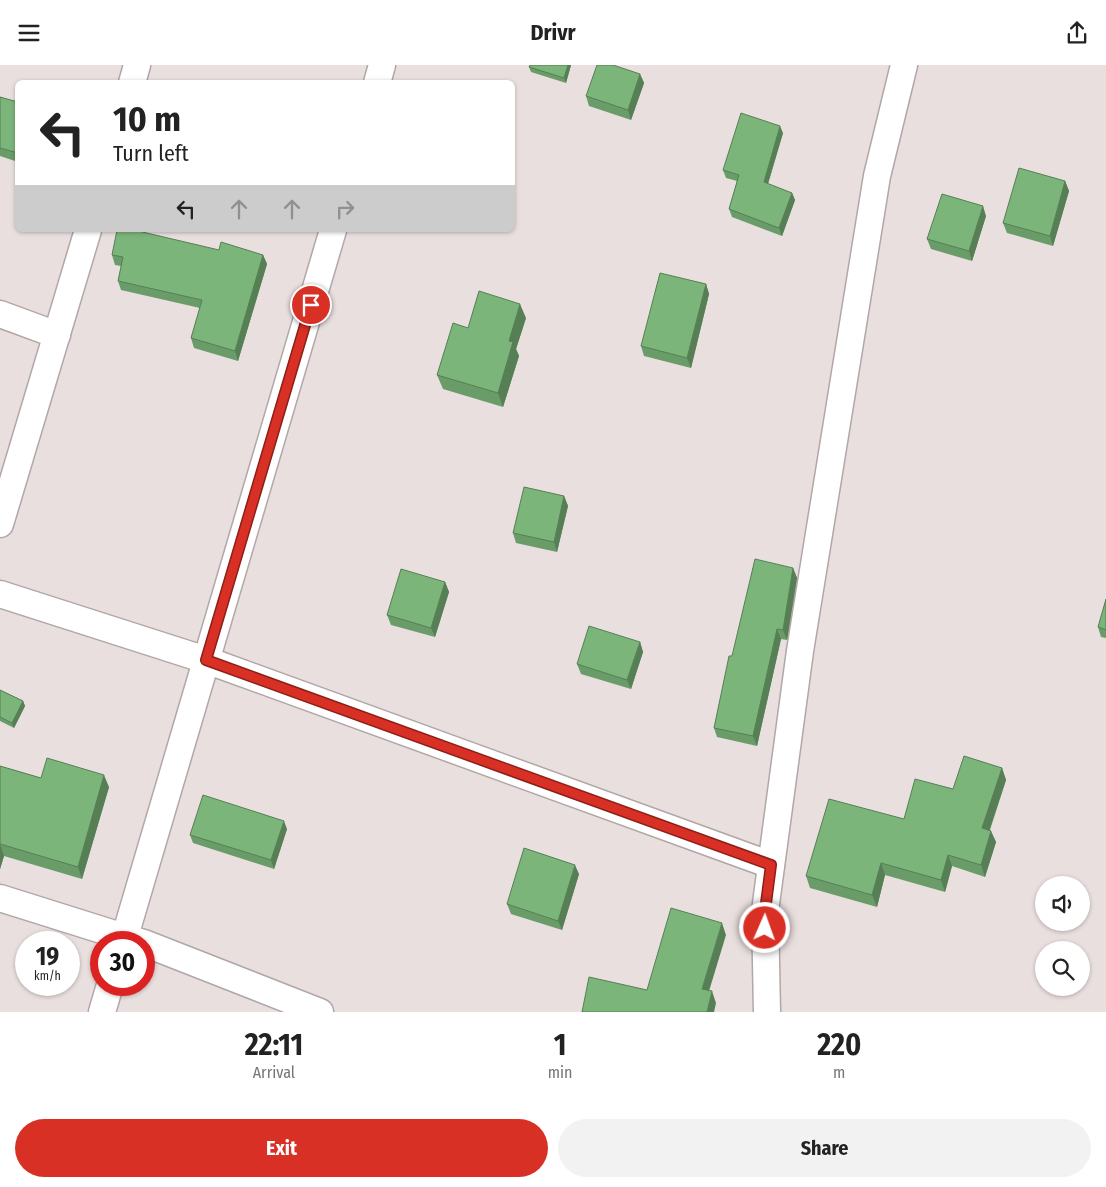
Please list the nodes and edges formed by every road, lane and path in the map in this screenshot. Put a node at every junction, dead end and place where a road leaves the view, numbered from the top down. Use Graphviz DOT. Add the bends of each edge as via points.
graph roads {
  1 [pos="138,65"];
  2 [pos="382,65"];
  3 [pos="904,65"];
  4 [pos="133,80"];
  5 [pos="378,80"];
  6 [pos="87,232"];
  7 [pos="332,232"];
  8 [pos="0,314"];
  9 [pos="57,335"];
  10 [pos="0,524"];
  11 [pos="0,594"];
  12 [pos="206,660"];
  13 [pos="771,865"];
  14 [pos="0,898"];
  15 [pos="102,931"];
  16 [pos="136,931"];
  17 [pos="155,949"];
  18 [pos="107,996"];
  19 [pos="102,1012"];
  20 [pos="320,1012"];
  21 [pos="767,1012"];
  1 -- 4 [label="street"];
  2 -- 5 [label="street"];
  3 -- 13 [label="street" via="873,205 801,641"];
  6 -- 9 [label="street"];
  7 -- 12 [label="street"];
  8 -- 9 [label="street"];
  9 -- 10 [label="street"];
  11 -- 12 [label="street"];
  12 -- 13 [label="street"];
  12 -- 16 [label="street"];
  13 -- 21 [label="street" via="765,911"];
  14 -- 15 [label="street"];
  17 -- 20 [label="street"];
  18 -- 19 [label="street"];
}
